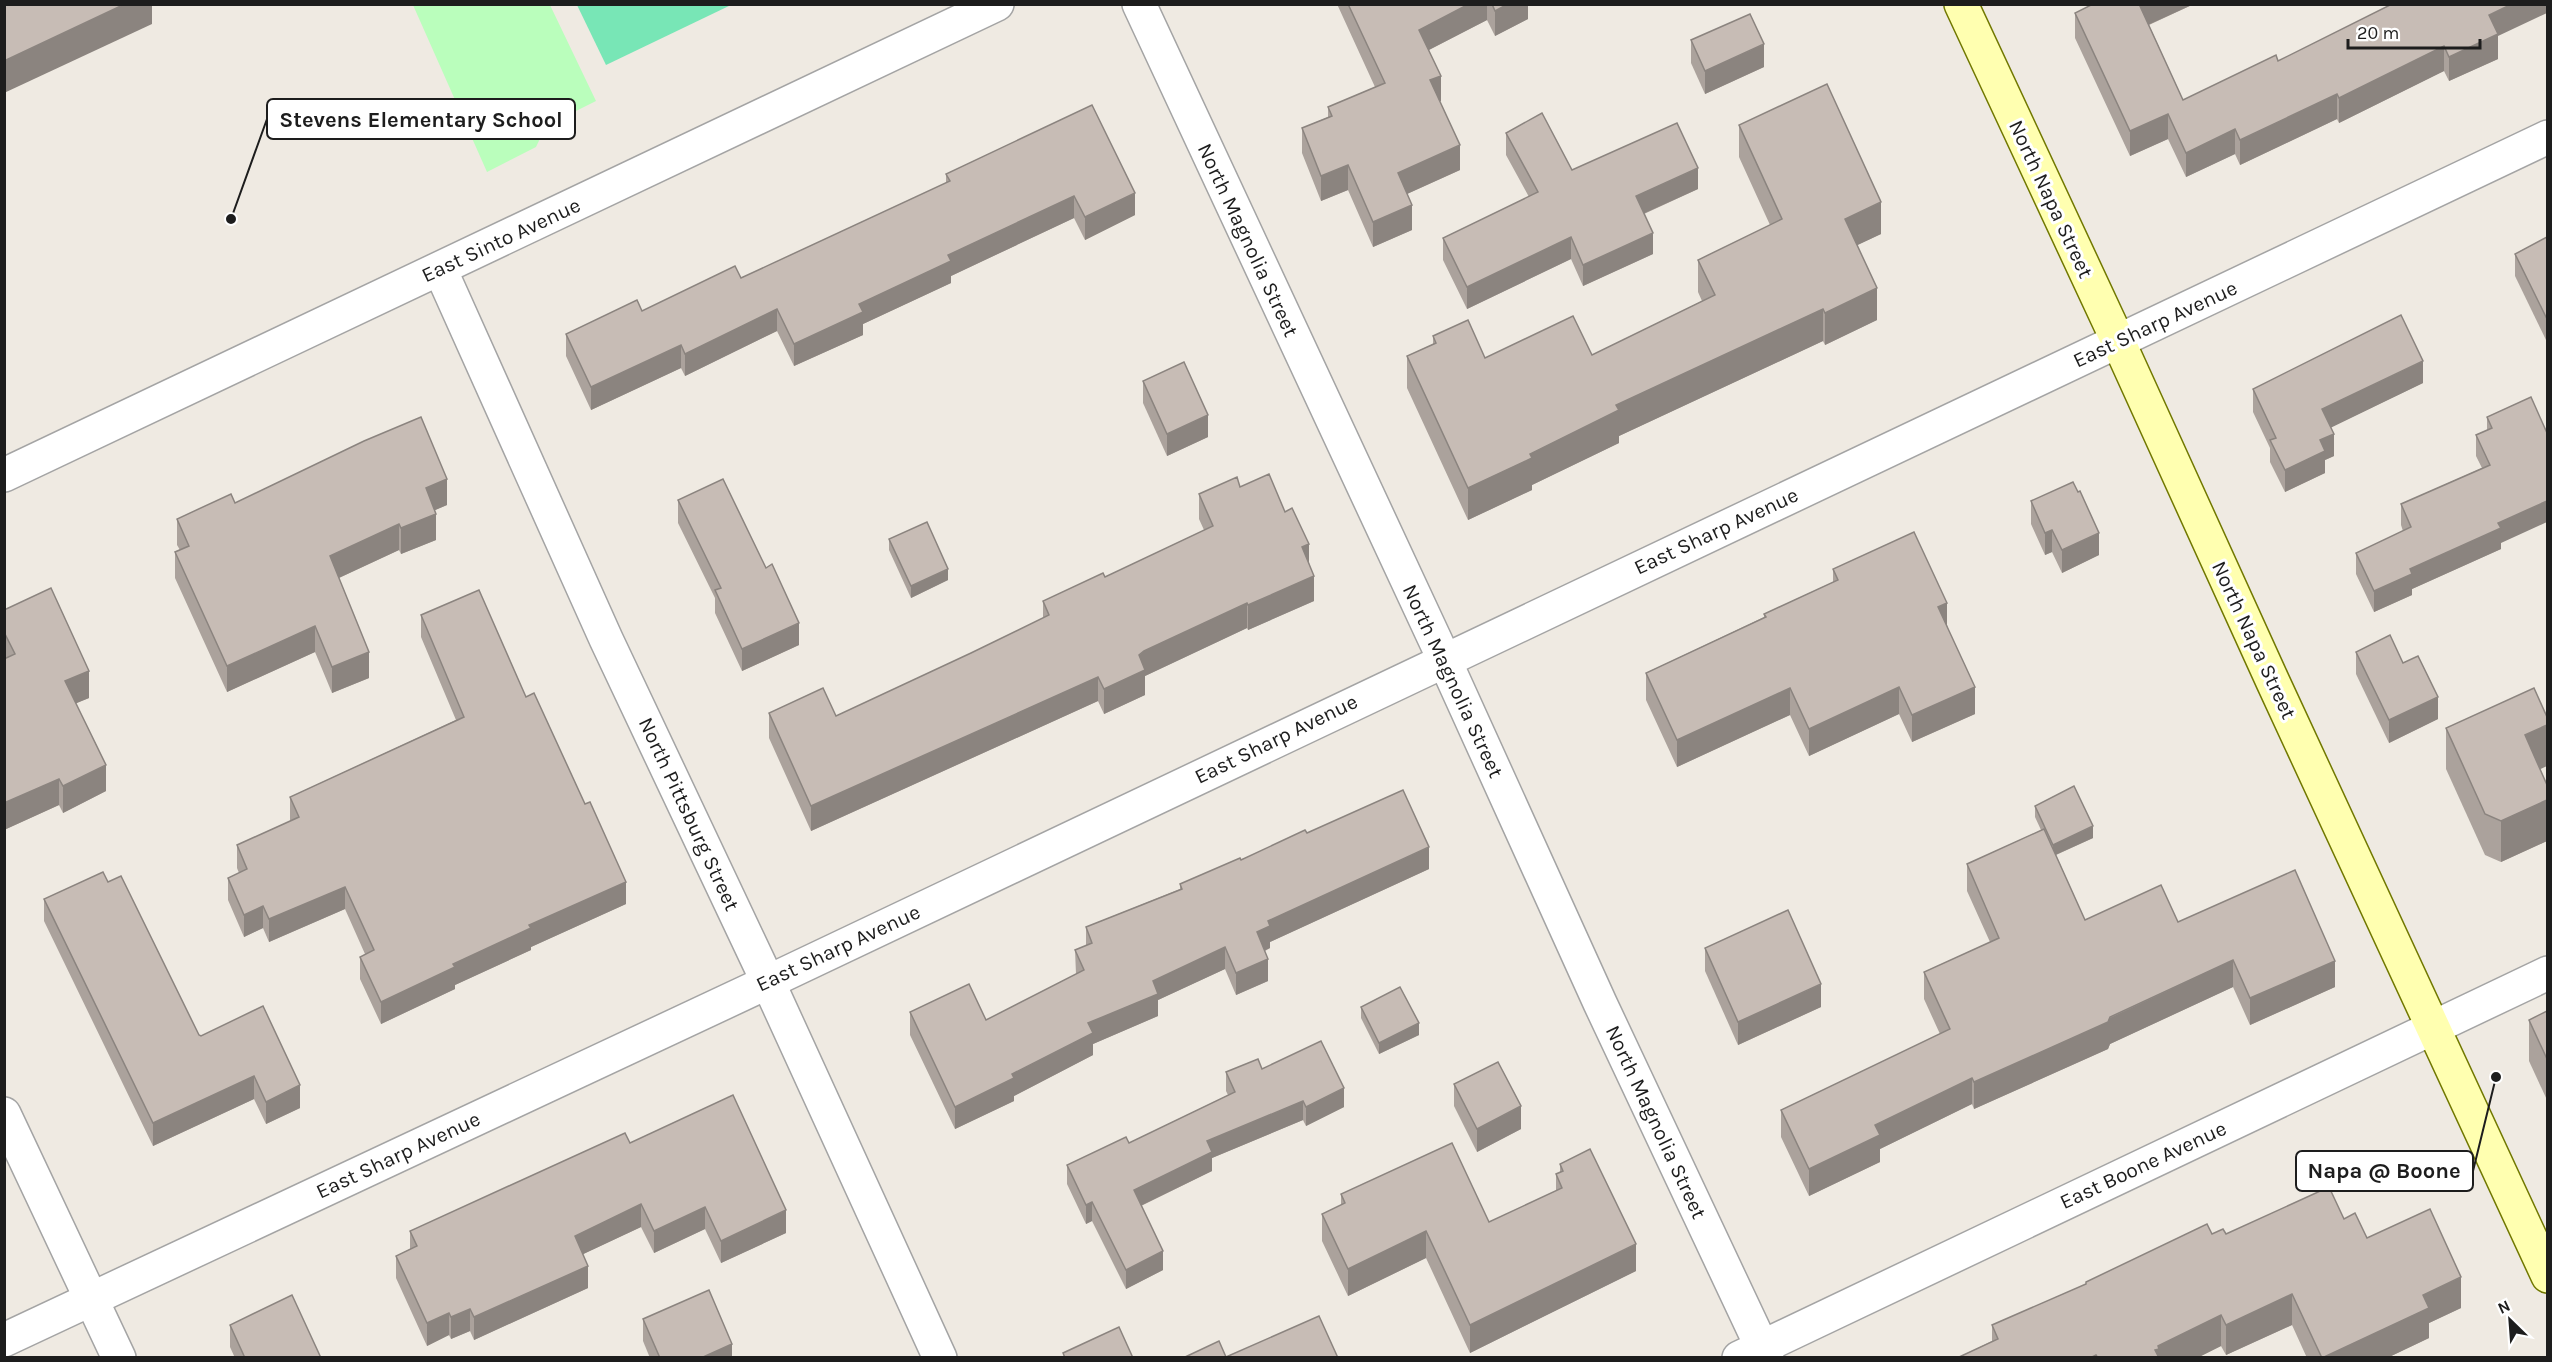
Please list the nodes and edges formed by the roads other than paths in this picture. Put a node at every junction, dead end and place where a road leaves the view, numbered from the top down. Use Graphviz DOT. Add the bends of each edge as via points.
graph roads {
  1 [pos="997,4"];
  2 [pos="1139,4"];
  3 [pos="1960,4"];
  4 [pos="2547,137"];
  5 [pos="440,269"];
  6 [pos="2118,341"];
  7 [pos="4,475"];
  8 [pos="1444,659"];
  9 [pos="2547,973"];
  10 [pos="768,981"];
  11 [pos="2434,1027"];
  12 [pos="4,1114"];
  13 [pos="2547,1276"];
  14 [pos="92,1299"];
  15 [pos="4,1340"];
  16 [pos="1756,1354"];
  17 [pos="119,1358"];
  18 [pos="940,1358"];
  1 -- 5 [label="street, East Sinto Avenue"];
  2 -- 8 [label="street, North Magnolia Street"];
  3 -- 6 [label="main road, North Napa Street"];
  4 -- 6 [label="street, East Sharp Avenue"];
  5 -- 7 [label="street, East Sinto Avenue"];
  5 -- 10 [label="street, North Pittsburg Street" via="606,639"];
  6 -- 8 [label="street, East Sharp Avenue"];
  6 -- 11 [label="main road, North Napa Street"];
  8 -- 10 [label="street, East Sharp Avenue"];
  8 -- 16 [label="street, North Magnolia Street"];
  9 -- 11 [label="street, East Boone Avenue"];
  10 -- 14 [label="street, East Sharp Avenue"];
  10 -- 18 [label="street, North Pittsburg Street"];
  11 -- 13 [label="main road, North Napa Street"];
  11 -- 16 [label="street, East Boone Avenue"];
  12 -- 14 [label="street"];
  14 -- 15 [label="street, East Sharp Avenue"];
  14 -- 17 [label="street"];
}
